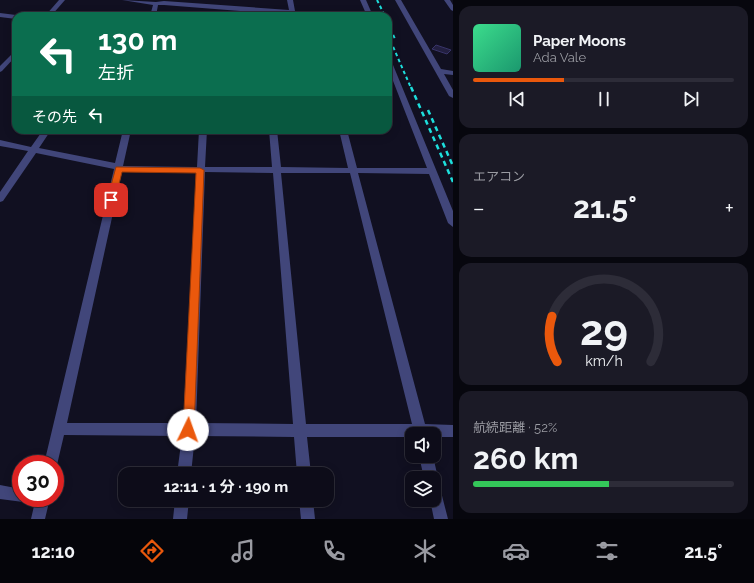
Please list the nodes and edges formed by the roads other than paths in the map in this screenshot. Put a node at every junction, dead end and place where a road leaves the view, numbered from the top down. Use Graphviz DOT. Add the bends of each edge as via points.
graph roads {
  1 [pos="62,0"];
  2 [pos="125,0"];
  3 [pos="290,0"];
  4 [pos="363,0"];
  5 [pos="398,0"];
  6 [pos="447,0"];
  7 [pos="147,1"];
  8 [pos="156,4"];
  9 [pos="453,9"];
  10 [pos="52,12"];
  11 [pos="154,12"];
  12 [pos="249,12"];
  13 [pos="292,12"];
  14 [pos="368,12"];
  15 [pos="0,15"];
  16 [pos="12,16"];
  17 [pos="12,56"];
  18 [pos="0,70"];
  19 [pos="392,70"];
  20 [pos="438,71"];
  21 [pos="453,72"];
  22 [pos="453,96"];
  23 [pos="44,134"];
  24 [pos="126,134"];
  25 [pos="203,134"];
  26 [pos="273,134"];
  27 [pos="344,134"];
  28 [pos="0,143"];
  29 [pos="34,150"];
  30 [pos="118,168"];
  31 [pos="200,170"];
  32 [pos="277,171"];
  33 [pos="353,171"];
  34 [pos="433,171"];
  35 [pos="0,199"];
  36 [pos="453,223"];
  37 [pos="419,427"];
  38 [pos="59,429"];
  39 [pos="188,430"];
  40 [pos="301,430"];
  41 [pos="441,431"];
  42 [pos="453,431"];
  43 [pos="405,432"];
  44 [pos="53,455"];
  45 [pos="185,467"];
  46 [pos="304,467"];
  47 [pos="0,492"];
  48 [pos="12,494"];
  49 [pos="41,507"];
  50 [pos="181,507"];
  51 [pos="307,507"];
  52 [pos="438,507"];
  53 [pos="38,519"];
  54 [pos="180,519"];
  55 [pos="308,519"];
  56 [pos="441,519"];
  1 -- 10 [label="street"];
  2 -- 7 [label="street"];
  3 -- 13 [label="street"];
  4 -- 14 [label="street"];
  5 -- 20 [label="street"];
  6 -- 9 [label="street"];
  7 -- 8 [label="street"];
  8 -- 11 [label="street"];
  8 -- 12 [label="street"];
  15 -- 16 [label="street"];
  17 -- 18 [label="street"];
  19 -- 34 [label="street"];
  20 -- 21 [label="street"];
  20 -- 22 [label="street"];
  23 -- 29 [label="street"];
  24 -- 30 [label="street"];
  25 -- 31 [label="street"];
  26 -- 32 [label="street"];
  27 -- 33 [label="street"];
  28 -- 29 [label="street"];
  29 -- 30 [label="street"];
  29 -- 35 [label="street"];
  30 -- 31 [label="street"];
  30 -- 38 [label="street"];
  31 -- 32 [label="street"];
  31 -- 39 [label="street"];
  32 -- 33 [label="street"];
  32 -- 40 [label="street"];
  33 -- 34 [label="street"];
  33 -- 37 [label="street"];
  34 -- 36 [label="street"];
  38 -- 39 [label="street"];
  38 -- 44 [label="street"];
  39 -- 40 [label="street"];
  39 -- 45 [label="street"];
  40 -- 43 [label="street"];
  40 -- 46 [label="street"];
  41 -- 42 [label="street"];
  47 -- 48 [label="street"];
  49 -- 53 [label="street"];
  50 -- 54 [label="street"];
  51 -- 55 [label="street"];
  52 -- 56 [label="street"];
}
